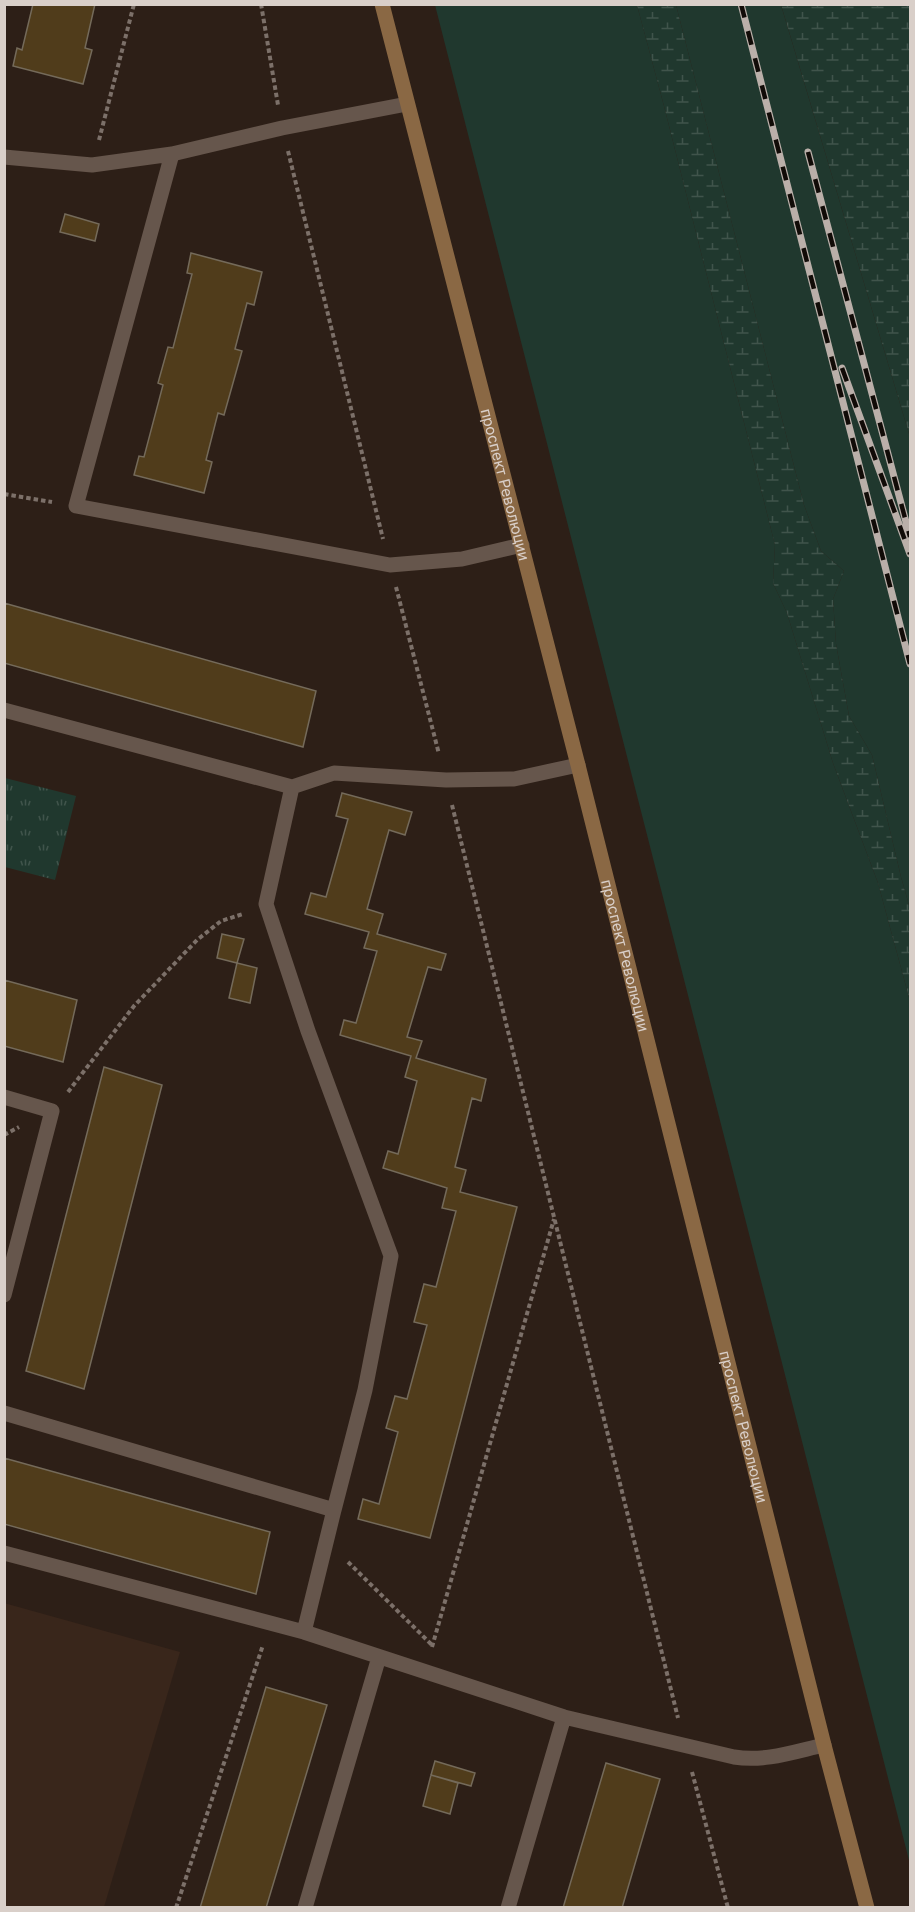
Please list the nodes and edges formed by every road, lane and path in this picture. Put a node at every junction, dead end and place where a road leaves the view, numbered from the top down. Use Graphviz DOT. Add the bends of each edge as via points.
graph roads {
  1 [pos="134,4"];
  2 [pos="261,4"];
  3 [pos="382,4"];
  4 [pos="407,104"];
  5 [pos="282,128"];
  6 [pos="172,154"];
  7 [pos="4,157"];
  8 [pos="93,165"];
  9 [pos="4,494"];
  10 [pos="76,506"];
  11 [pos="522,545"];
  12 [pos="390,565"];
  13 [pos="4,710"];
  14 [pos="578,765"];
  15 [pos="446,780"];
  16 [pos="292,787"];
  17 [pos="266,904"];
  18 [pos="4,1097"];
  19 [pos="52,1111"];
  20 [pos="4,1135"];
  21 [pos="555,1218"];
  22 [pos="4,1295"];
  23 [pos="4,1413"];
  24 [pos="334,1510"];
  25 [pos="326,1540"];
  26 [pos="4,1553"];
  27 [pos="270,1624"];
  28 [pos="304,1632"];
  29 [pos="432,1646"];
  30 [pos="379,1657"];
  31 [pos="425,1671"];
  32 [pos="564,1717"];
  33 [pos="684,1745"];
  34 [pos="824,1745"];
  35 [pos="177,1908"];
  36 [pos="305,1908"];
  37 [pos="507,1908"];
  38 [pos="728,1908"];
  39 [pos="867,1908"];
  1 -- 8 [label="path"];
  2 -- 5 [label="path"];
  3 -- 4 [label="main road, проспект Революции"];
  4 -- 5 [label="lane"];
  4 -- 11 [label="main road, проспект Революции"];
  5 -- 6 [label="lane"];
  5 -- 12 [label="path"];
  6 -- 8 [label="lane"];
  6 -- 10 [label="lane"];
  7 -- 8 [label="lane"];
  9 -- 10 [label="path"];
  10 -- 12 [label="lane"];
  11 -- 12 [label="lane" via="462,559"];
  11 -- 14 [label="main road, проспект Революции"];
  12 -- 15 [label="path"];
  13 -- 16 [label="lane"];
  14 -- 15 [label="lane" via="514,779"];
  14 -- 34 [label="main road, проспект Революции"];
  15 -- 16 [label="lane" via="334,773"];
  15 -- 21 [label="path"];
  16 -- 17 [label="lane"];
  17 -- 19 [label="path" via="221,921 197,940 134,1006"];
  17 -- 24 [label="lane" via="391,1256 365,1390"];
  18 -- 19 [label="lane"];
  19 -- 20 [label="path"];
  19 -- 22 [label="lane"];
  21 -- 29 [label="path"];
  21 -- 33 [label="path"];
  23 -- 24 [label="lane"];
  24 -- 25 [label="lane"];
  25 -- 28 [label="lane"];
  25 -- 29 [label="path"];
  26 -- 27 [label="lane"];
  27 -- 28 [label="lane"];
  27 -- 35 [label="path"];
  28 -- 30 [label="lane"];
  29 -- 31 [label="path"];
  30 -- 31 [label="lane"];
  30 -- 36 [label="lane"];
  31 -- 32 [label="lane"];
  32 -- 33 [label="lane"];
  32 -- 37 [label="lane"];
  33 -- 34 [label="lane" via="752,1760"];
  33 -- 38 [label="path"];
  34 -- 39 [label="main road, проспект Революции"];
}
